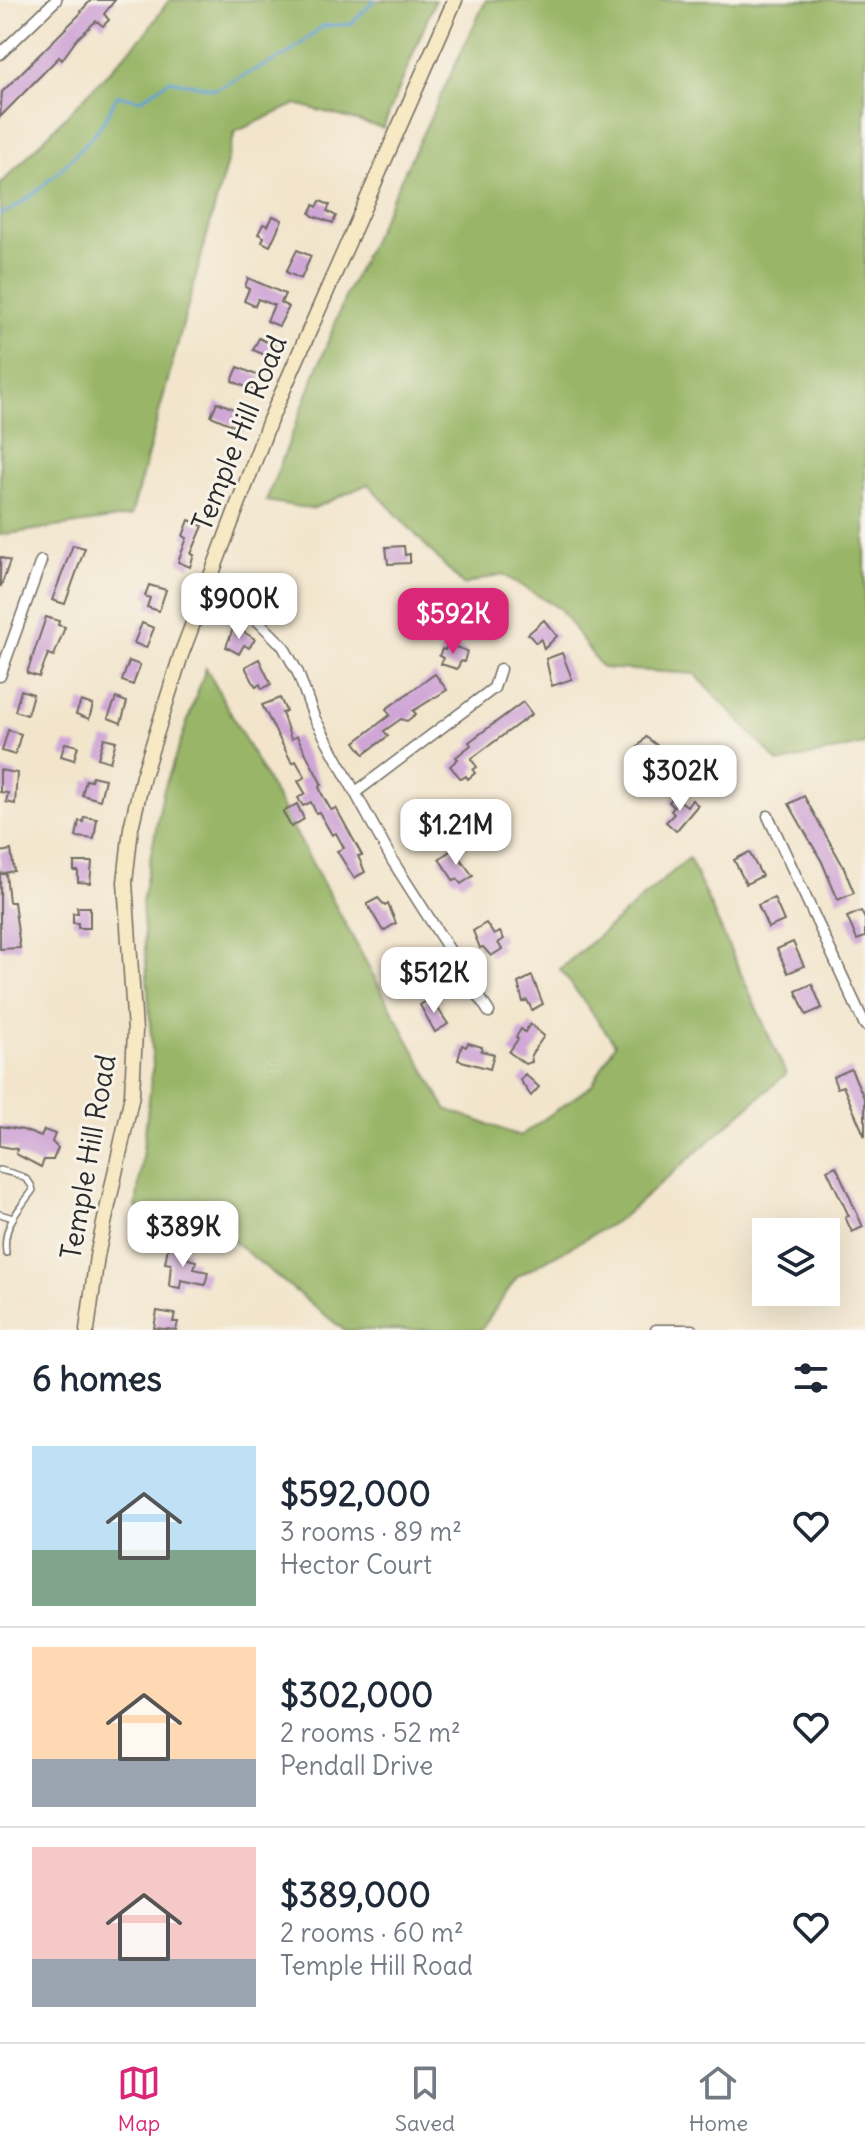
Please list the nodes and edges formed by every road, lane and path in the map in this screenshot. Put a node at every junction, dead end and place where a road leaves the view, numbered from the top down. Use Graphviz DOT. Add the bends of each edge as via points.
graph roads {
  1 [pos="56,0"];
  2 [pos="455,0"];
  3 [pos="0,54"];
  4 [pos="41,561"];
  5 [pos="205,591"];
  6 [pos="3,655"];
  7 [pos="500,669"];
  8 [pos="0,676"];
  9 [pos="356,792"];
  10 [pos="768,816"];
  11 [pos="489,1012"];
  12 [pos="865,1025"];
  13 [pos="0,1170"];
  14 [pos="0,1214"];
  15 [pos="13,1218"];
  16 [pos="2,1242"];
  17 [pos="6,1253"];
  18 [pos="87,1330"];
  19 [pos="656,1330"];
  20 [pos="692,1330"];
  1 -- 3 [label="street"];
  2 -- 5 [label="main road, Temple Hill Road" via="270,420"];
  4 -- 6 [label="street"];
  5 -- 9 [label="street" via="254,617 283,646 314,717"];
  5 -- 18 [label="main road, Temple Hill Road" via="152,741 131,828 125,882 135,1031 132,1095 97,1256"];
  6 -- 8 [label="street"];
  7 -- 9 [label="street" via="494,688"];
  9 -- 11 [label="street" via="392,860"];
  10 -- 12 [label="street"];
  13 -- 15 [label="lane" via="24,1177 33,1190"];
  14 -- 15 [label="lane"];
  15 -- 16 [label="lane"];
  16 -- 17 [label="lane"];
  19 -- 20 [label="street"];
}
